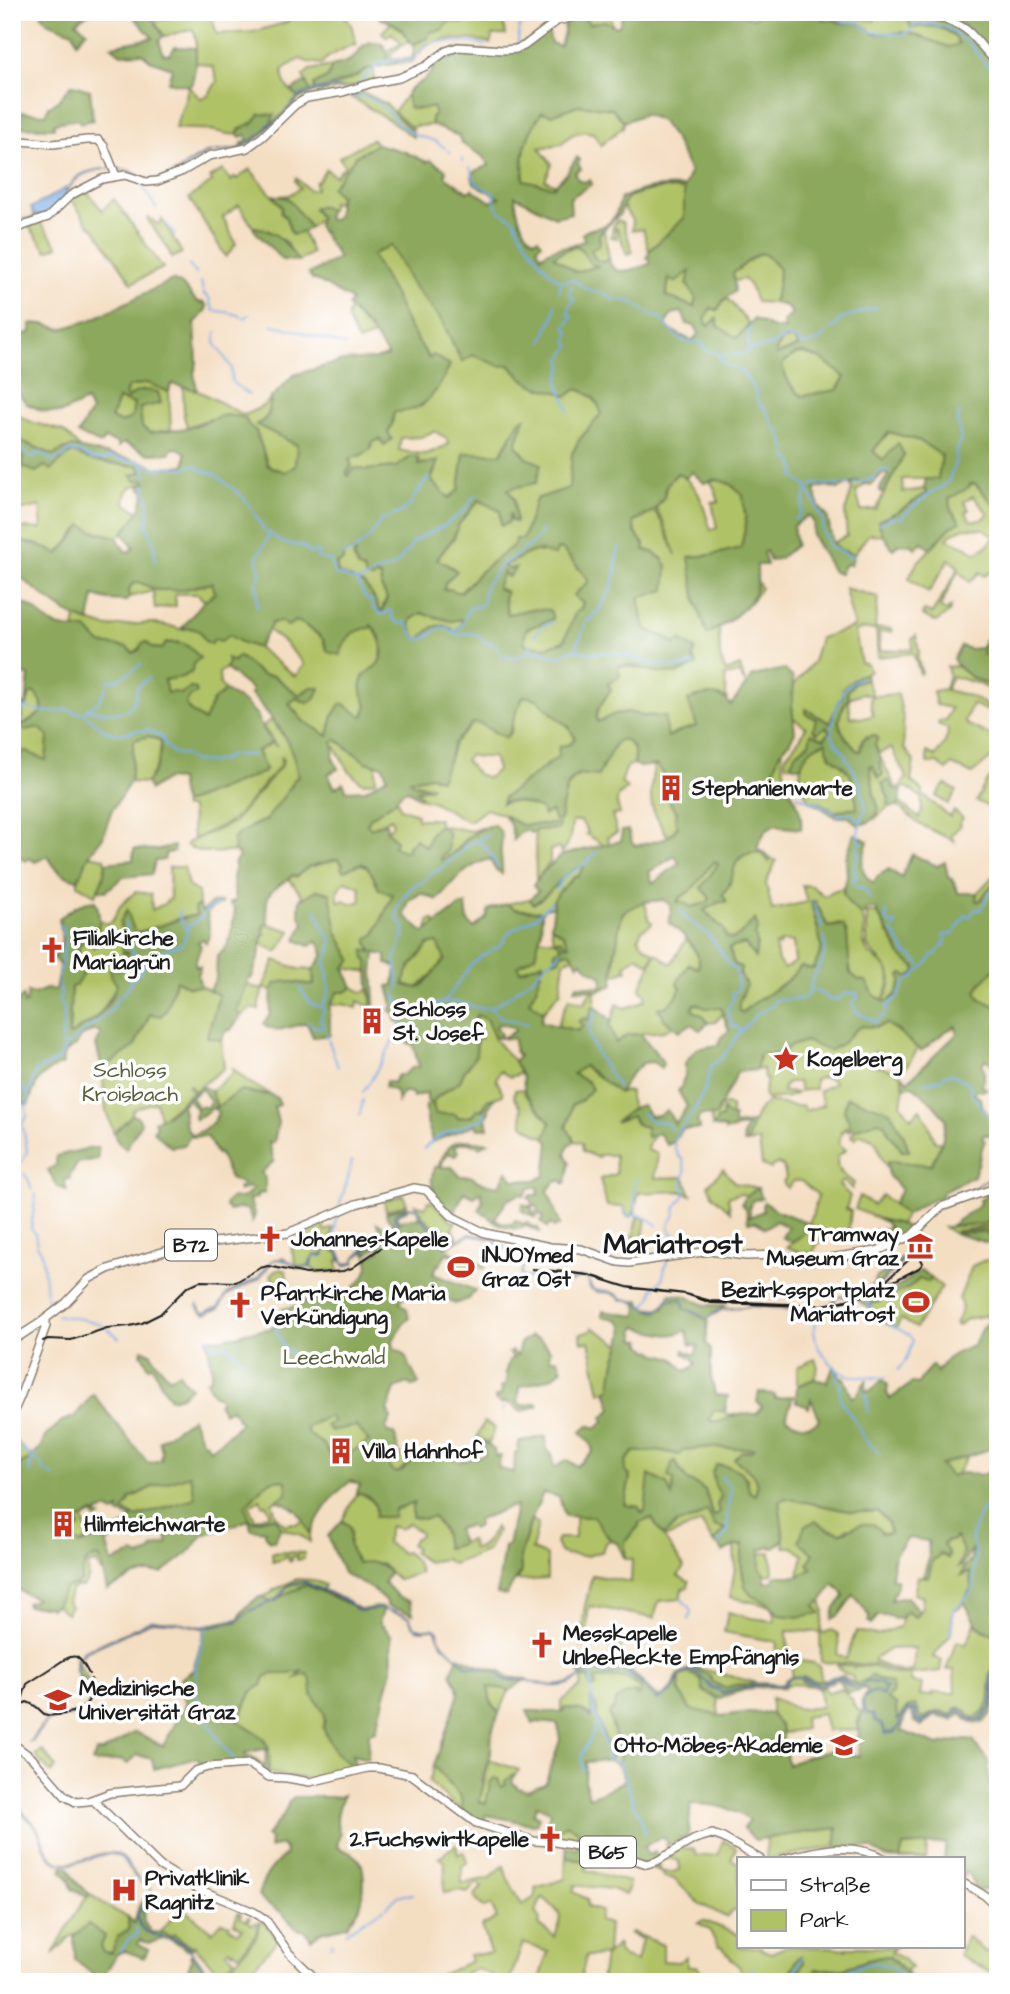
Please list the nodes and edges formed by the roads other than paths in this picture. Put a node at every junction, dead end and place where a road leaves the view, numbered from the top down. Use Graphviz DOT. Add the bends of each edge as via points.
graph roads {
  1 [pos="594,12"];
  2 [pos="911,12"];
  3 [pos="998,63"];
  4 [pos="12,140"];
  5 [pos="115,171"];
  6 [pos="12,230"];
  7 [pos="998,1187"];
  8 [pos="46,1319"];
  9 [pos="12,1340"];
  10 [pos="12,1415"];
  11 [pos="12,1741"];
  12 [pos="92,1802"];
  13 [pos="756,1857"];
  14 [pos="791,1857"];
  15 [pos="880,1857"];
  16 [pos="964,1884"];
  17 [pos="998,1907"];
  18 [pos="319,1982"];
  1 -- 5 [label="main road" via="557,21 516,49 458,47 398,79 307,98 251,145 204,158 171,176 149,182"];
  2 -- 3 [label="main road" via="957,24"];
  4 -- 5 [label="main road" via="53,144 96,140 104,145"];
  5 -- 6 [label="main road" via="71,195 45,218"];
  7 -- 8 [label="main road, B72" via="941,1208 913,1234 877,1251 810,1261 710,1251 622,1263 581,1249 485,1233 458,1220 419,1187 356,1204 288,1233 181,1246 113,1268 89,1279"];
  8 -- 9 [label="main road, B72"];
  8 -- 10 [label="main road"];
  11 -- 12 [label="main road" via="65,1796 73,1802"];
  12 -- 13 [label="main road, B65" via="110,1793 180,1786 195,1771 208,1767 249,1764 269,1777 310,1782 379,1768 412,1775 476,1823 534,1841 593,1849 646,1864 712,1834"];
  12 -- 18 [label="main road" via="160,1866 266,1920 287,1951"];
  14 -- 15 [label="main road" via="834,1849 867,1851"];
  16 -- 17 [label="main road"];
}
